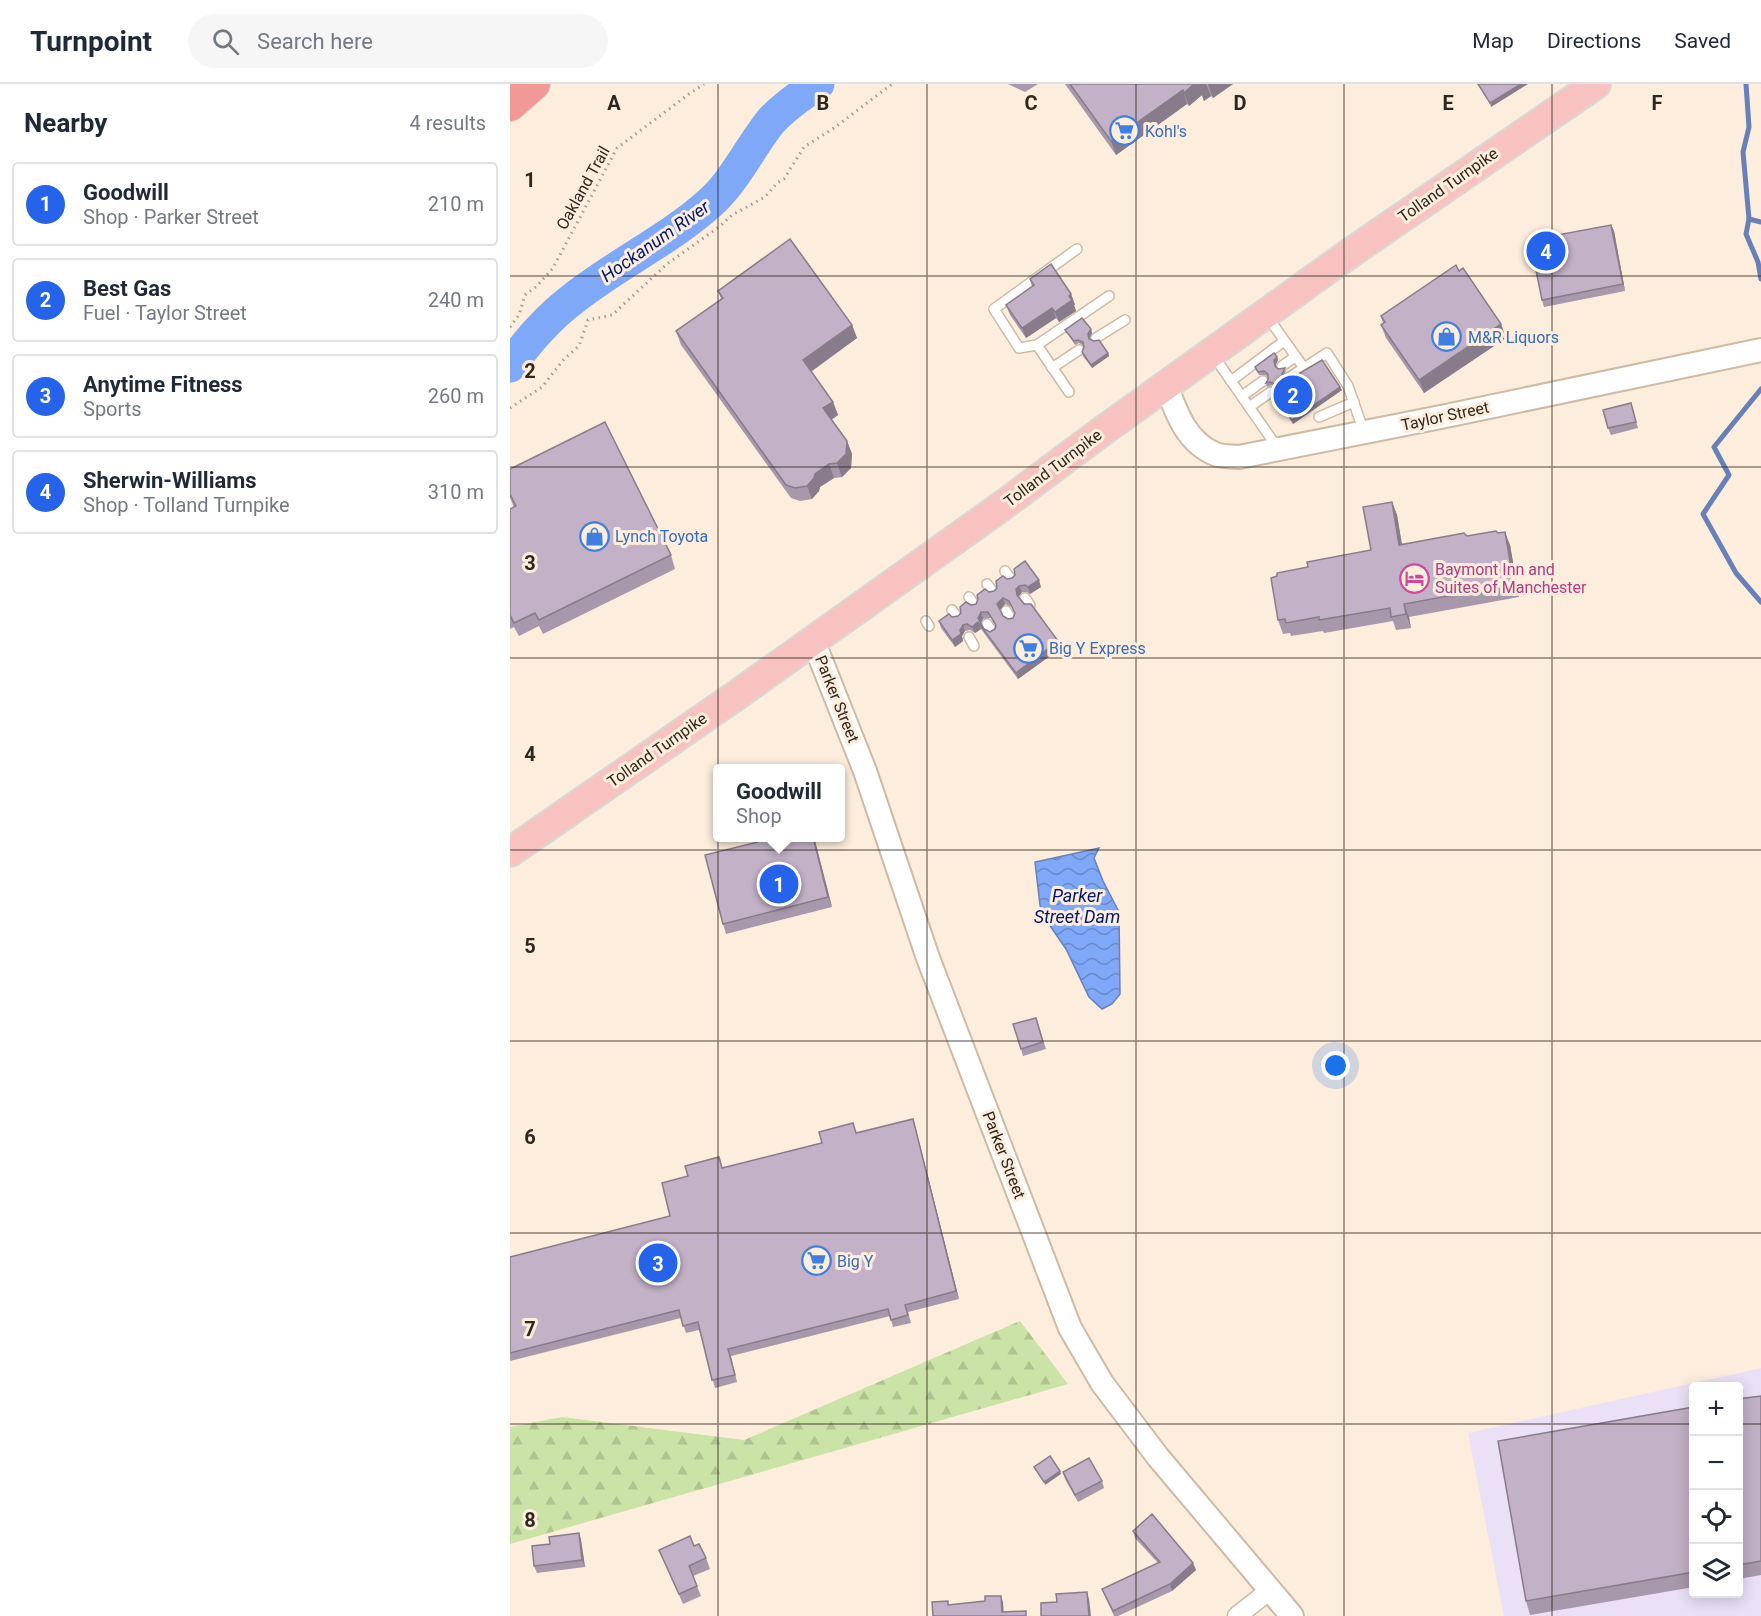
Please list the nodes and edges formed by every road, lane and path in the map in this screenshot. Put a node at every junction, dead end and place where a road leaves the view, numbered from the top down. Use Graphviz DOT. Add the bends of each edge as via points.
graph roads {
  1 [pos="524,84"];
  2 [pos="534,84"];
  3 [pos="704,84"];
  4 [pos="892,84"];
  5 [pos="1596,84"];
  6 [pos="510,94"];
  7 [pos="510,105"];
  8 [pos="1077,249"];
  9 [pos="1109,296"];
  10 [pos="1266,314"];
  11 [pos="1125,320"];
  12 [pos="510,327"];
  13 [pos="1096,338"];
  14 [pos="1284,341"];
  15 [pos="1037,345"];
  16 [pos="1079,350"];
  17 [pos="1761,350"];
  18 [pos="1212,353"];
  19 [pos="1295,357"];
  20 [pos="1282,366"];
  21 [pos="1052,368"];
  22 [pos="1304,368"];
  23 [pos="1290,377"];
  24 [pos="1232,381"];
  25 [pos="1263,381"];
  26 [pos="1166,385"];
  27 [pos="1069,392"];
  28 [pos="1271,392"];
  29 [pos="1242,396"];
  30 [pos="1354,402"];
  31 [pos="1249,407"];
  32 [pos="510,408"];
  33 [pos="1319,417"];
  34 [pos="1364,432"];
  35 [pos="1279,449"];
  36 [pos="813,640"];
  37 [pos="510,852"];
  38 [pos="1270,1590"];
  39 [pos="1237,1616"];
  40 [pos="1292,1616"];
  1 -- 6 [label="highway"];
  2 -- 7 [label="highway"];
  3 -- 12 [label="path, Oakland Trail" via="617,148 553,268 525,295 519,315"];
  4 -- 32 [label="path" via="804,147 784,179 765,197 732,215 668,264 612,315 588,320 579,346 542,387"];
  5 -- 10 [label="main road, Tolland Turnpike"];
  8 -- 15 [label="lane" via="994,309 1019,348"];
  9 -- 15 [label="lane"];
  10 -- 14 [label="lane"];
  10 -- 18 [label="main road, Tolland Turnpike"];
  11 -- 13 [label="lane"];
  14 -- 19 [label="lane"];
  14 -- 24 [label="lane"];
  15 -- 21 [label="lane"];
  16 -- 21 [label="lane"];
  17 -- 34 [label="street, Taylor Street"];
  18 -- 24 [label="lane"];
  18 -- 26 [label="main road, Tolland Turnpike"];
  19 -- 20 [label="lane"];
  19 -- 22 [label="lane"];
  21 -- 27 [label="lane"];
  22 -- 23 [label="lane"];
  22 -- 30 [label="lane" via="1327,352"];
  24 -- 29 [label="lane"];
  25 -- 29 [label="lane"];
  26 -- 35 [label="street, Taylor Street" via="1178,416 1196,443 1217,455 1239,457"];
  26 -- 36 [label="main road, Tolland Turnpike"];
  28 -- 31 [label="lane"];
  29 -- 31 [label="lane"];
  30 -- 33 [label="lane"];
  30 -- 34 [label="lane"];
  31 -- 35 [label="lane"];
  34 -- 35 [label="street, Taylor Street"];
  36 -- 37 [label="main road, Tolland Turnpike"];
  36 -- 38 [label="street, Parker Street" via="865,771 928,958 1070,1328 1102,1383 1158,1457"];
  38 -- 39 [label="street"];
  38 -- 40 [label="street, Parker Street"];
}
